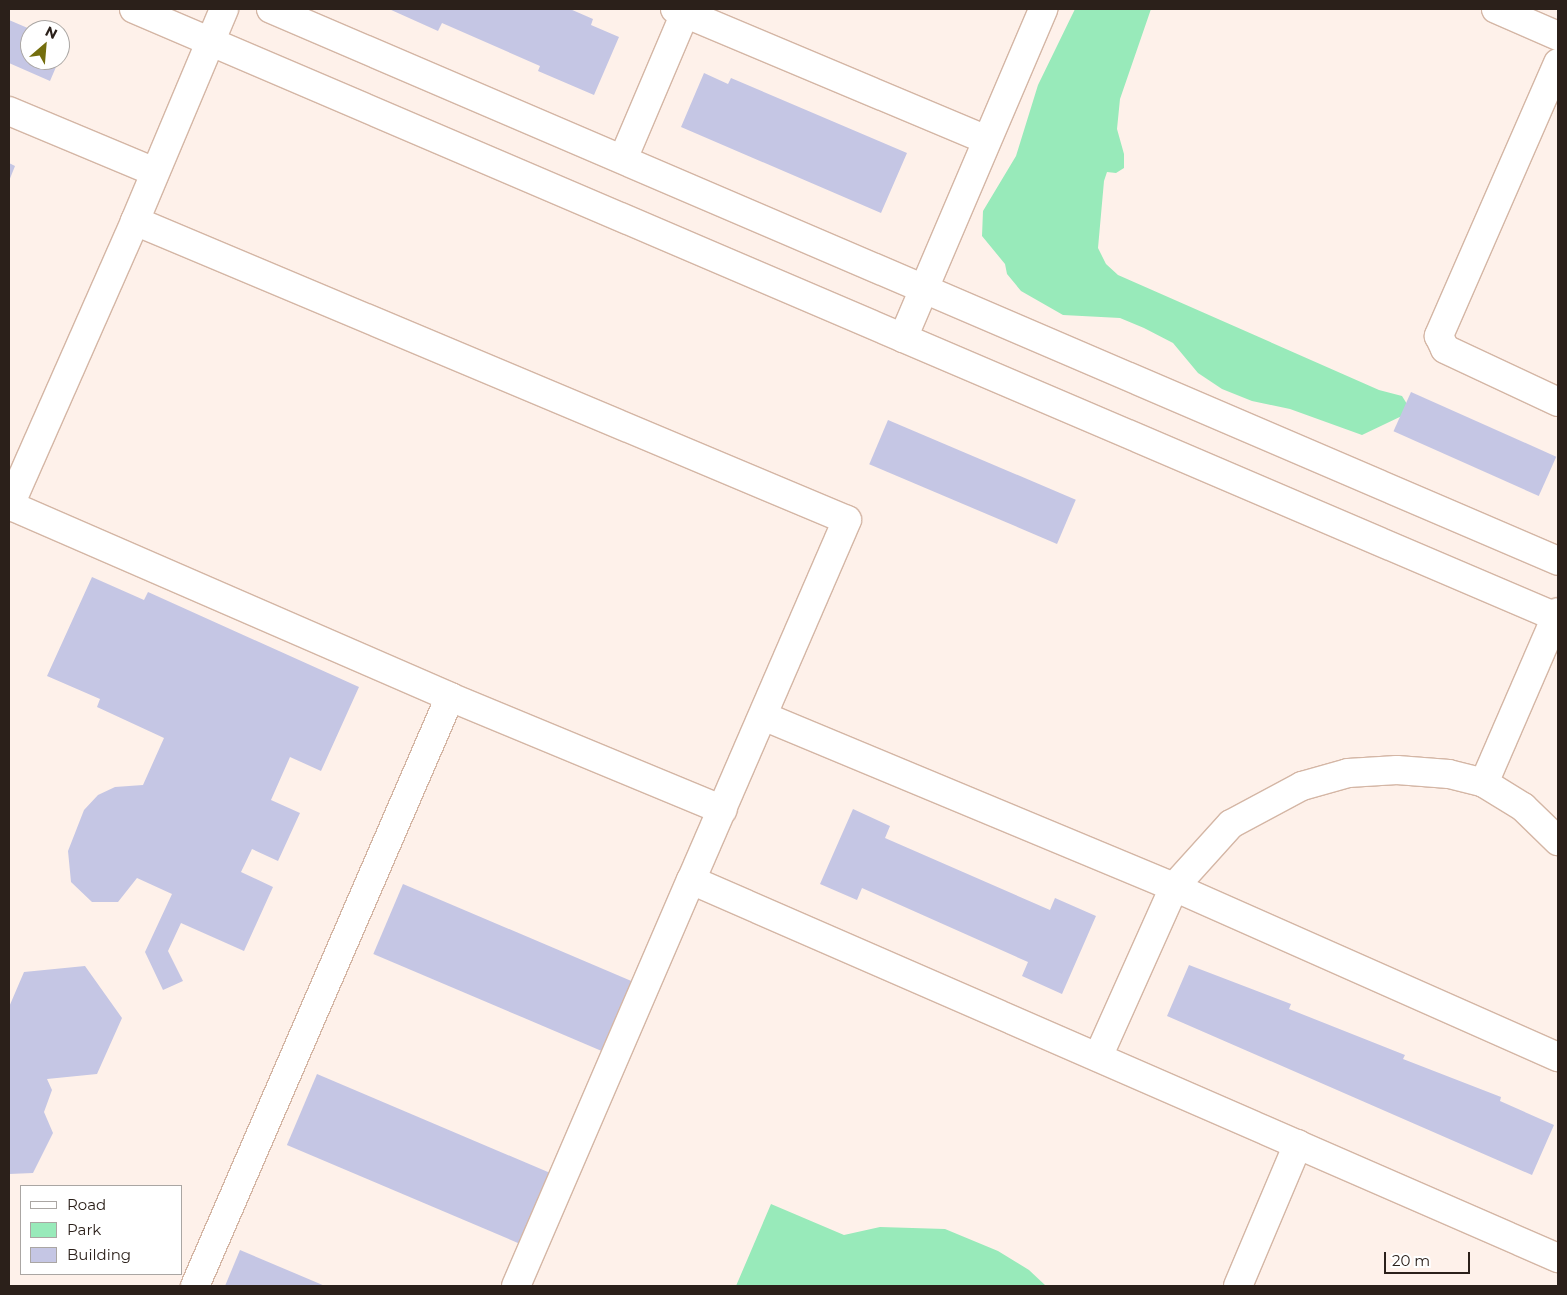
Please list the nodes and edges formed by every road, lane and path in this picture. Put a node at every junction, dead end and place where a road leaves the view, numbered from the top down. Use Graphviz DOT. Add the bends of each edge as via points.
graph roads {
  1 [pos="134,9"];
  2 [pos="224,9"];
  3 [pos="271,9"];
  4 [pos="1043,9"];
  5 [pos="1496,9"];
  6 [pos="680,11"];
  7 [pos="1558,36"];
  8 [pos="210,41"];
  9 [pos="1558,63"];
  10 [pos="9,111"];
  11 [pos="985,139"];
  12 [pos="623,159"];
  13 [pos="156,172"];
  14 [pos="135,221"];
  15 [pos="924,288"];
  16 [pos="903,338"];
  17 [pos="1558,402"];
  18 [pos="9,506"];
  19 [pos="1558,561"];
  20 [pos="1558,615"];
  21 [pos="450,697"];
  22 [pos="763,716"];
  23 [pos="1484,783"];
  24 [pos="723,810"];
  25 [pos="1558,841"];
  26 [pos="691,880"];
  27 [pos="1174,887"];
  28 [pos="1098,1057"];
  29 [pos="1558,1057"];
  30 [pos="1298,1144"];
  31 [pos="1556,1251"];
  32 [pos="195,1286"];
  33 [pos="516,1286"];
  34 [pos="1238,1286"];
  1 -- 8 [label="lane"];
  2 -- 8 [label="lane"];
  3 -- 12 [label="lane"];
  4 -- 11 [label="lane"];
  5 -- 7 [label="lane"];
  6 -- 11 [label="lane"];
  6 -- 12 [label="lane"];
  8 -- 13 [label="lane"];
  8 -- 16 [label="lane"];
  9 -- 17 [label="lane" via="1439,336 1445,349"];
  10 -- 13 [label="lane"];
  11 -- 15 [label="lane"];
  12 -- 15 [label="lane"];
  13 -- 14 [label="lane"];
  14 -- 18 [label="lane"];
  14 -- 22 [label="lane" via="847,520"];
  15 -- 16 [label="lane"];
  15 -- 19 [label="lane"];
  16 -- 20 [label="lane"];
  18 -- 21 [label="lane"];
  20 -- 23 [label="lane"];
  21 -- 24 [label="lane"];
  21 -- 32 [label="lane"];
  22 -- 24 [label="lane"];
  22 -- 27 [label="lane"];
  23 -- 25 [label="lane" via="1523,807"];
  23 -- 27 [label="lane" via="1449,774 1397,770 1348,773 1302,786 1231,824"];
  24 -- 26 [label="lane"];
  26 -- 28 [label="lane"];
  26 -- 33 [label="lane"];
  27 -- 28 [label="lane"];
  27 -- 29 [label="lane"];
  28 -- 30 [label="lane"];
  30 -- 31 [label="lane"];
  30 -- 34 [label="lane"];
}
